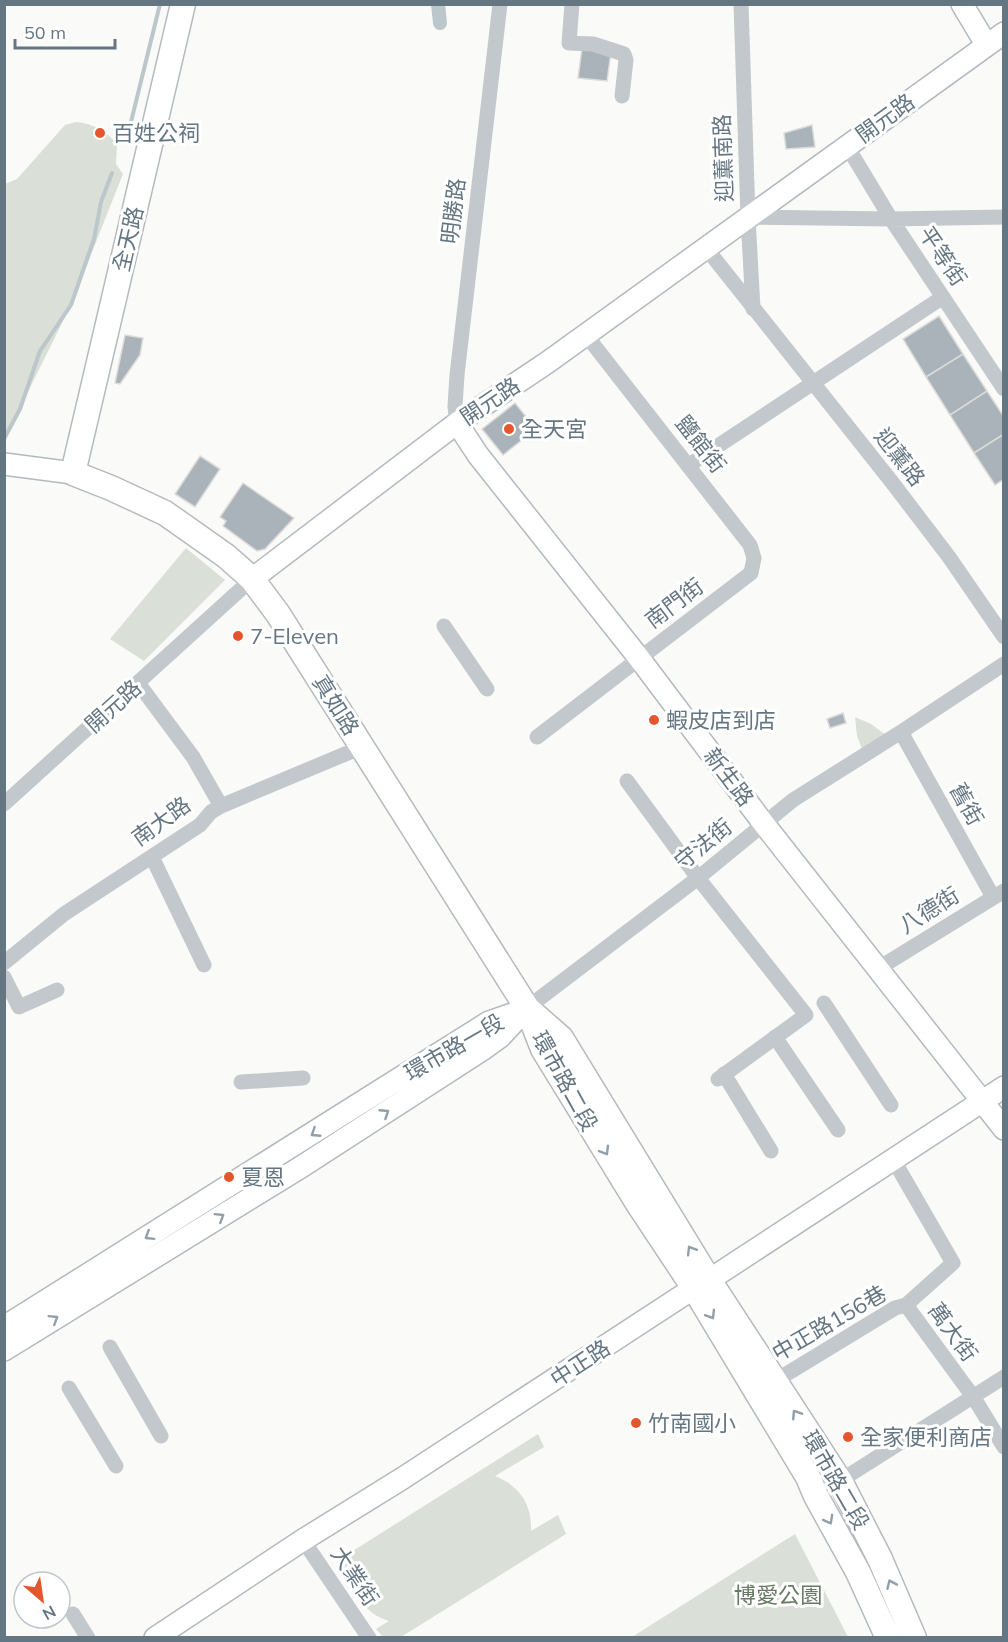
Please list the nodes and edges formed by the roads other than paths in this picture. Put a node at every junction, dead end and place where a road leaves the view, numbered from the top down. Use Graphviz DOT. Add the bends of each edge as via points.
graph roads {
  1 [pos="183,4"];
  2 [pos="500,4"];
  3 [pos="572,4"];
  4 [pos="741,4"];
  5 [pos="962,4"];
  6 [pos="1004,33"];
  7 [pos="986,44"];
  8 [pos="622,96"];
  9 [pos="846,146"];
  10 [pos="748,217"];
  11 [pos="1004,217"];
  12 [pos="891,219"];
  13 [pos="706,248"];
  14 [pos="943,297"];
  15 [pos="753,309"];
  16 [pos="586,335"];
  17 [pos="813,383"];
  18 [pos="1004,389"];
  19 [pos="458,423"];
  20 [pos="4,464"];
  21 [pos="689,465"];
  22 [pos="73,473"];
  23 [pos="252,579"];
  24 [pos="736,584"];
  25 [pos="444,626"];
  26 [pos="1004,637"];
  27 [pos="639,658"];
  28 [pos="1004,664"];
  29 [pos="138,683"];
  30 [pos="487,689"];
  31 [pos="901,732"];
  32 [pos="537,737"];
  33 [pos="362,747"];
  34 [pos="627,781"];
  35 [pos="4,804"];
  36 [pos="221,806"];
  37 [pos="764,824"];
  38 [pos="152,857"];
  39 [pos="698,878"];
  40 [pos="998,894"];
  41 [pos="4,963"];
  42 [pos="204,965"];
  43 [pos="879,968"];
  44 [pos="4,977"];
  45 [pos="57,990"];
  46 [pos="824,1003"];
  47 [pos="527,1008"];
  48 [pos="775,1037"];
  49 [pos="303,1078"];
  50 [pos="241,1082"];
  51 [pos="1004,1087"];
  52 [pos="982,1101"];
  53 [pos="891,1105"];
  54 [pos="1004,1129"];
  55 [pos="838,1130"];
  56 [pos="771,1151"];
  57 [pos="893,1159"];
  58 [pos="702,1284"];
  59 [pos="906,1305"];
  60 [pos="4,1327"];
  61 [pos="110,1347"];
  62 [pos="4,1350"];
  63 [pos="1004,1377"];
  64 [pos="775,1381"];
  65 [pos="69,1388"];
  66 [pos="974,1398"];
  67 [pos="162,1436"];
  68 [pos="1004,1447"];
  69 [pos="116,1466"];
  70 [pos="840,1481"];
  71 [pos="816,1496"];
  72 [pos="303,1540"];
  73 [pos="73,1614"];
  74 [pos="88,1638"];
  75 [pos="155,1638"];
  76 [pos="369,1638"];
  77 [pos="888,1638"];
  78 [pos="914,1638"];
  1 -- 22 [label="main road, 全天路"];
  2 -- 19 [label="street, 明勝路" via="457,375 454,406"];
  3 -- 8 [label="street" via="569,43 593,44 624,54"];
  4 -- 10 [label="street, 迎薰南路"];
  5 -- 7 [label="main road"];
  6 -- 7 [label="main road, 開元路"];
  7 -- 9 [label="main road, 開元路"];
  9 -- 10 [label="main road, 開元路"];
  9 -- 12 [label="street, 平等街"];
  10 -- 12 [label="street"];
  10 -- 13 [label="main road, 開元路"];
  10 -- 15 [label="street, 迎薰南路"];
  11 -- 12 [label="street"];
  12 -- 14 [label="street, 平等街"];
  13 -- 15 [label="street, 迎薰路"];
  13 -- 16 [label="main road, 開元路"];
  14 -- 17 [label="street"];
  14 -- 18 [label="street, 平等街"];
  15 -- 17 [label="street, 迎薰路"];
  16 -- 19 [label="main road, 開元路"];
  16 -- 21 [label="street, 鹽館街"];
  17 -- 21 [label="street"];
  17 -- 26 [label="street, 迎薰路" via="949,557"];
  19 -- 23 [label="main road, 開元路"];
  19 -- 27 [label="main road, 新生路" via="478,455"];
  20 -- 22 [label="main road, 真如路"];
  21 -- 24 [label="street, 鹽館街" via="750,545 754,558 751,573"];
  22 -- 23 [label="main road, 真如路" via="165,513"];
  23 -- 29 [label="street, 開元路"];
  23 -- 33 [label="main road, 真如路"];
  24 -- 27 [label="street, 南門街"];
  25 -- 30 [label="street"];
  27 -- 32 [label="street, 南門街"];
  27 -- 37 [label="main road, 新生路"];
  28 -- 31 [label="street, 守法街"];
  29 -- 35 [label="street, 開元路"];
  29 -- 36 [label="street" via="193,757"];
  31 -- 37 [label="street, 守法街" via="793,800"];
  31 -- 40 [label="street, 舊街"];
  33 -- 36 [label="street, 南大路"];
  33 -- 47 [label="main road, 真如路"];
  34 -- 39 [label="street"];
  36 -- 38 [label="street, 南大路"];
  37 -- 39 [label="street, 守法街"];
  37 -- 43 [label="main road, 新生路"];
  38 -- 41 [label="street, 南大路" via="64,914"];
  38 -- 42 [label="street"];
  39 -- 47 [label="street, 守法街"];
  39 -- 48 [label="street" via="806,1015"];
  40 -- 43 [label="street, 八德街"];
  43 -- 52 [label="main road, 新生路"];
  44 -- 45 [label="street" via="19,1006"];
  46 -- 53 [label="street"];
  47 -- 58 [label="main road, 環市路二段" via="543,1049 637,1202"];
  47 -- 60 [label="main road, 環市路一段, one-way" via="489,1022"];
  62 -- 47 [label="main road, 環市路一段, one-way" via="482,1050"];
  48 -- 55 [label="street"];
  48 -- 56 [label="street" via="721,1076"];
  49 -- 50 [label="street"];
  51 -- 52 [label="main road, 中正路"];
  52 -- 54 [label="main road, 新生路"];
  52 -- 57 [label="main road, 中正路"];
  57 -- 58 [label="main road, 中正路"];
  57 -- 59 [label="street, 中正路156巷" via="953,1263"];
  58 -- 64 [label="main road, 環市路二段"];
  58 -- 71 [label="main road, 環市路二段, one-way"];
  58 -- 72 [label="main road, 中正路"];
  59 -- 64 [label="street, 中正路156巷"];
  59 -- 66 [label="street, 萬大街"];
  61 -- 67 [label="street"];
  63 -- 66 [label="street"];
  70 -- 64 [label="main road, 環市路二段, one-way"];
  65 -- 69 [label="street"];
  66 -- 68 [label="street, 萬大街"];
  66 -- 70 [label="street"];
  70 -- 71 [label="street"];
  78 -- 70 [label="main road, 環市路二段, one-way"];
  71 -- 77 [label="main road, 環市路二段, one-way" via="858,1572"];
  72 -- 75 [label="main road, 中正路"];
  72 -- 76 [label="street, 大業街"];
  73 -- 74 [label="street"];
}
